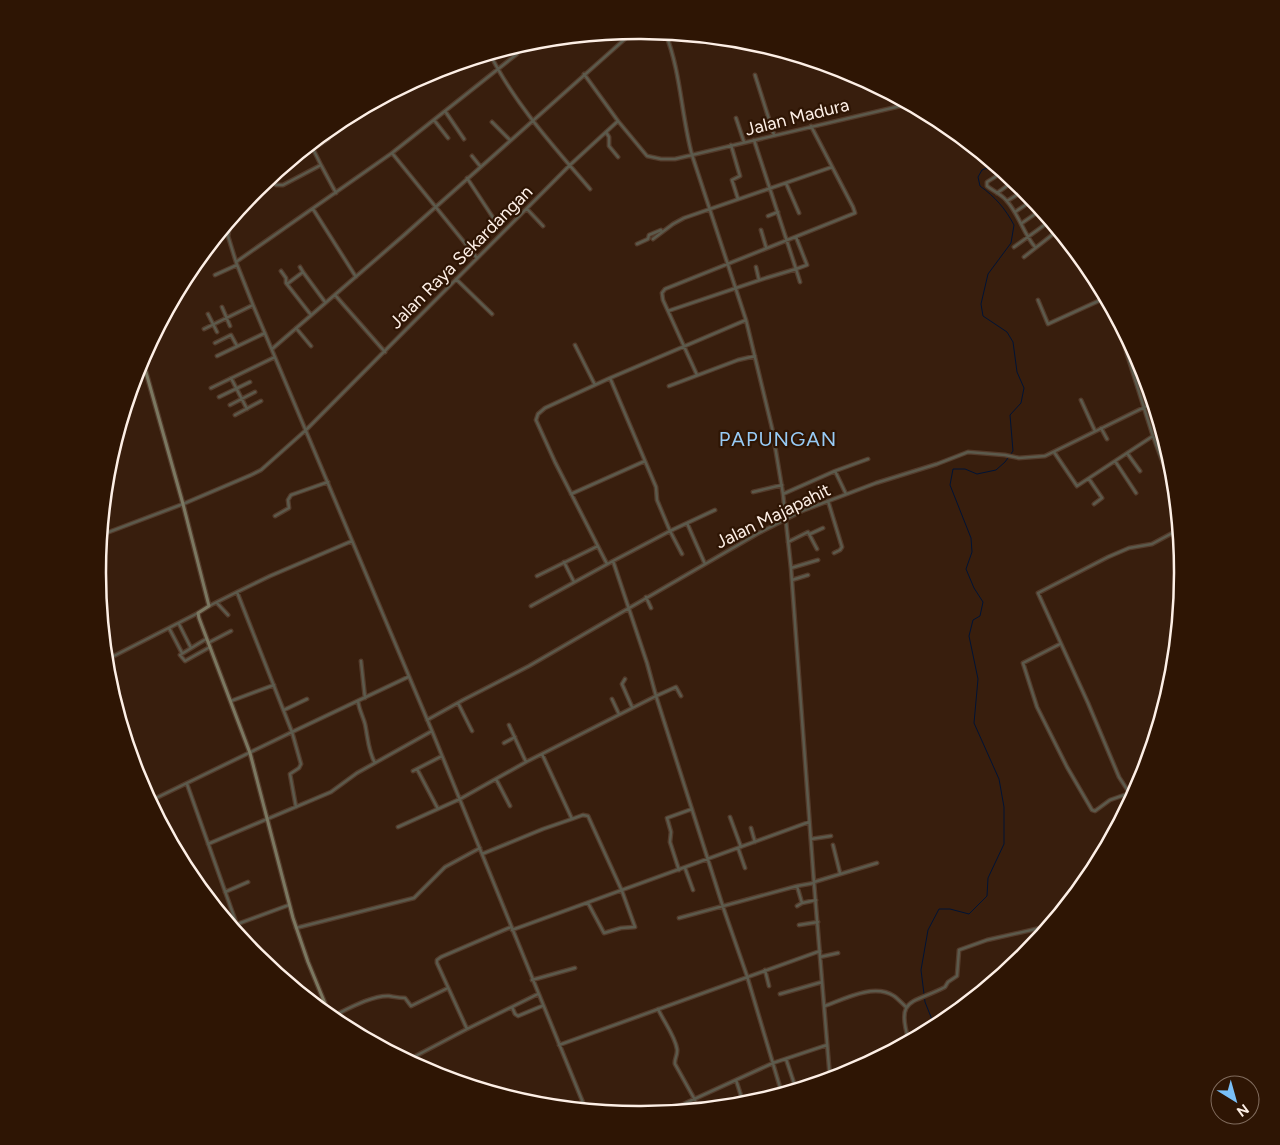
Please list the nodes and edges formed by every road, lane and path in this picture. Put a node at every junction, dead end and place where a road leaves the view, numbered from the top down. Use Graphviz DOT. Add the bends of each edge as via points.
graph roads {
  1 [pos="624,39"];
  2 [pos="667,40"];
  3 [pos="517,54"];
  4 [pos="493,60"];
  5 [pos="498,70"];
  6 [pos="584,74"];
  7 [pos="755,75"];
  8 [pos="900,106"];
  9 [pos="445,111"];
  10 [pos="736,118"];
  11 [pos="533,119"];
  12 [pos="434,120"];
  13 [pos="618,121"];
  14 [pos="492,122"];
  15 [pos="811,126"];
  16 [pos="606,132"];
  17 [pos="774,134"];
  18 [pos="448,138"];
  19 [pos="464,139"];
  20 [pos="510,140"];
  21 [pos="754,140"];
  22 [pos="744,142"];
  23 [pos="732,145"];
  24 [pos="314,150"];
  25 [pos="392,153"];
  26 [pos="692,155"];
  27 [pos="472,156"];
  28 [pos="618,157"];
  29 [pos="321,165"];
  30 [pos="570,165"];
  31 [pos="480,166"];
  32 [pos="832,167"];
  33 [pos="997,176"];
  34 [pos="467,178"];
  35 [pos="786,182"];
  36 [pos="275,184"];
  37 [pos="1007,186"];
  38 [pos="771,188"];
  39 [pos="590,189"];
  40 [pos="336,193"];
  41 [pos="997,193"];
  42 [pos="1017,195"];
  43 [pos="738,199"];
  44 [pos="1007,201"];
  45 [pos="1026,205"];
  46 [pos="436,207"];
  47 [pos="710,208"];
  48 [pos="312,209"];
  49 [pos="527,209"];
  50 [pos="778,212"];
  51 [pos="1015,212"];
  52 [pos="799,213"];
  53 [pos="1035,214"];
  54 [pos="768,216"];
  55 [pos="494,219"];
  56 [pos="1022,223"];
  57 [pos="1044,224"];
  58 [pos="543,226"];
  59 [pos="661,230"];
  60 [pos="761,230"];
  61 [pos="228,234"];
  62 [pos="1052,234"];
  63 [pos="1027,236"];
  64 [pos="796,237"];
  65 [pos="653,239"];
  66 [pos="787,240"];
  67 [pos="637,244"];
  68 [pos="766,247"];
  69 [pos="1014,247"];
  70 [pos="1035,247"];
  71 [pos="1024,257"];
  72 [pos="477,258"];
  73 [pos="237,263"];
  74 [pos="728,264"];
  75 [pos="300,267"];
  76 [pos="756,267"];
  77 [pos="796,269"];
  78 [pos="281,271"];
  79 [pos="304,272"];
  80 [pos="215,275"];
  81 [pos="356,277"];
  82 [pos="456,279"];
  83 [pos="759,280"];
  84 [pos="800,282"];
  85 [pos="287,284"];
  86 [pos="736,288"];
  87 [pos="335,294"];
  88 [pos="1038,300"];
  89 [pos="1099,301"];
  90 [pos="325,302"];
  91 [pos="253,305"];
  92 [pos="222,307"];
  93 [pos="668,311"];
  94 [pos="208,314"];
  95 [pos="492,314"];
  96 [pos="311,315"];
  97 [pos="226,318"];
  98 [pos="746,320"];
  99 [pos="213,324"];
  100 [pos="230,326"];
  101 [pos="296,328"];
  102 [pos="204,329"];
  103 [pos="217,332"];
  104 [pos="265,333"];
  105 [pos="214,343"];
  106 [pos="575,345"];
  107 [pos="237,346"];
  108 [pos="311,346"];
  109 [pos="685,346"];
  110 [pos="272,349"];
  111 [pos="384,352"];
  112 [pos="217,356"];
  113 [pos="755,356"];
  114 [pos="1128,356"];
  115 [pos="275,357"];
  116 [pos="146,371"];
  117 [pos="697,375"];
  118 [pos="231,378"];
  119 [pos="610,378"];
  120 [pos="250,382"];
  121 [pos="595,385"];
  122 [pos="669,386"];
  123 [pos="211,388"];
  124 [pos="236,389"];
  125 [pos="255,392"];
  126 [pos="219,397"];
  127 [pos="242,399"];
  128 [pos="1080,400"];
  129 [pos="261,401"];
  130 [pos="230,405"];
  131 [pos="1144,407"];
  132 [pos="246,409"];
  133 [pos="235,415"];
  134 [pos="1101,428"];
  135 [pos="306,430"];
  136 [pos="1095,431"];
  137 [pos="1153,436"];
  138 [pos="1107,439"];
  139 [pos="1054,452"];
  140 [pos="1127,453"];
  141 [pos="1161,457"];
  142 [pos="868,458"];
  143 [pos="645,461"];
  144 [pos="1115,461"];
  145 [pos="1140,471"];
  146 [pos="836,472"];
  147 [pos="1089,478"];
  148 [pos="328,482"];
  149 [pos="782,485"];
  150 [pos="753,492"];
  151 [pos="1136,493"];
  152 [pos="571,494"];
  153 [pos="783,494"];
  154 [pos="846,494"];
  155 [pos="828,501"];
  156 [pos="183,504"];
  157 [pos="1094,504"];
  158 [pos="715,510"];
  159 [pos="275,516"];
  160 [pos="786,519"];
  161 [pos="686,523"];
  162 [pos="823,528"];
  163 [pos="670,531"];
  164 [pos="108,532"];
  165 [pos="1172,533"];
  166 [pos="810,534"];
  167 [pos="352,541"];
  168 [pos="788,542"];
  169 [pos="598,546"];
  170 [pos="817,549"];
  171 [pos="834,553"];
  172 [pos="682,554"];
  173 [pos="818,560"];
  174 [pos="613,561"];
  175 [pos="564,562"];
  176 [pos="607,564"];
  177 [pos="705,564"];
  178 [pos="791,568"];
  179 [pos="808,574"];
  180 [pos="537,576"];
  181 [pos="792,580"];
  182 [pos="574,582"];
  183 [pos="237,592"];
  184 [pos="646,598"];
  185 [pos="217,603"];
  186 [pos="209,606"];
  187 [pos="531,606"];
  188 [pos="629,607"];
  189 [pos="651,608"];
  190 [pos="198,613"];
  191 [pos="228,615"];
  192 [pos="179,624"];
  193 [pos="169,628"];
  194 [pos="231,631"];
  195 [pos="208,643"];
  196 [pos="1060,644"];
  197 [pos="191,648"];
  198 [pos="182,653"];
  199 [pos="113,656"];
  200 [pos="360,661"];
  201 [pos="408,677"];
  202 [pos="626,679"];
  203 [pos="274,685"];
  204 [pos="656,696"];
  205 [pos="681,696"];
  206 [pos="365,698"];
  207 [pos="307,699"];
  208 [pos="612,699"];
  209 [pos="358,701"];
  210 [pos="231,702"];
  211 [pos="458,703"];
  212 [pos="632,707"];
  213 [pos="284,710"];
  214 [pos="619,714"];
  215 [pos="427,720"];
  216 [pos="509,725"];
  217 [pos="432,731"];
  218 [pos="472,731"];
  219 [pos="292,732"];
  220 [pos="515,737"];
  221 [pos="504,742"];
  222 [pos="250,753"];
  223 [pos="542,754"];
  224 [pos="442,756"];
  225 [pos="526,762"];
  226 [pos="375,764"];
  227 [pos="417,769"];
  228 [pos="413,771"];
  229 [pos="496,779"];
  230 [pos="187,784"];
  231 [pos="1128,789"];
  232 [pos="1125,795"];
  233 [pos="156,798"];
  234 [pos="460,799"];
  235 [pos="510,806"];
  236 [pos="296,807"];
  237 [pos="692,808"];
  238 [pos="438,809"];
  239 [pos="730,817"];
  240 [pos="268,818"];
  241 [pos="572,819"];
  242 [pos="809,822"];
  243 [pos="398,827"];
  244 [pos="751,828"];
  245 [pos="831,836"];
  246 [pos="811,839"];
  247 [pos="755,842"];
  248 [pos="208,844"];
  249 [pos="833,845"];
  250 [pos="480,848"];
  251 [pos="739,848"];
  252 [pos="482,854"];
  253 [pos="708,859"];
  254 [pos="877,863"];
  255 [pos="685,868"];
  256 [pos="744,868"];
  257 [pos="679,870"];
  258 [pos="840,873"];
  259 [pos="248,882"];
  260 [pos="814,883"];
  261 [pos="798,886"];
  262 [pos="622,890"];
  263 [pos="693,890"];
  264 [pos="225,892"];
  265 [pos="816,900"];
  266 [pos="588,903"];
  267 [pos="802,903"];
  268 [pos="290,905"];
  269 [pos="797,906"];
  270 [pos="723,907"];
  271 [pos="679,918"];
  272 [pos="235,919"];
  273 [pos="818,922"];
  274 [pos="239,924"];
  275 [pos="799,925"];
  276 [pos="296,928"];
  277 [pos="512,929"];
  278 [pos="1037,929"];
  279 [pos="820,951"];
  280 [pos="838,953"];
  281 [pos="820,957"];
  282 [pos="575,968"];
  283 [pos="765,970"];
  284 [pos="747,976"];
  285 [pos="532,980"];
  286 [pos="822,982"];
  287 [pos="770,986"];
  288 [pos="448,988"];
  289 [pos="538,994"];
  290 [pos="780,994"];
  291 [pos="325,1003"];
  292 [pos="542,1006"];
  293 [pos="824,1006"];
  294 [pos="512,1007"];
  295 [pos="906,1007"];
  296 [pos="658,1010"];
  297 [pos="340,1014"];
  298 [pos="467,1029"];
  299 [pos="907,1035"];
  300 [pos="559,1045"];
  301 [pos="827,1045"];
  302 [pos="415,1056"];
  303 [pos="786,1059"];
  304 [pos="773,1063"];
  305 [pos="829,1071"];
  306 [pos="736,1080"];
  307 [pos="794,1083"];
  308 [pos="780,1087"];
  309 [pos="741,1096"];
  310 [pos="695,1100"];
  311 [pos="583,1103"];
  312 [pos="685,1104"];
  1 -- 6 [label="street"];
  2 -- 26 [label="street" via="677,70"];
  3 -- 5 [label="street"];
  4 -- 5 [label="street"];
  5 -- 9 [label="street"];
  5 -- 11 [label="street"];
  6 -- 11 [label="street"];
  6 -- 13 [label="street"];
  7 -- 17 [label="street"];
  8 -- 15 [label="street, Jalan Madura"];
  9 -- 12 [label="street"];
  9 -- 19 [label="street"];
  10 -- 22 [label="street"];
  11 -- 20 [label="street"];
  11 -- 30 [label="street"];
  12 -- 18 [label="street"];
  12 -- 25 [label="street"];
  13 -- 16 [label="street, Jalan Raya Sekardangan"];
  13 -- 26 [label="street" via="647,156 675,159"];
  14 -- 20 [label="street"];
  15 -- 17 [label="street, Jalan Madura"];
  15 -- 32 [label="street"];
  16 -- 28 [label="street" via="610,137 609,146"];
  16 -- 30 [label="street, Jalan Raya Sekardangan"];
  17 -- 21 [label="street, Jalan Madura"];
  20 -- 31 [label="street"];
  21 -- 22 [label="street, Jalan Madura"];
  21 -- 38 [label="street"];
  22 -- 23 [label="street, Jalan Madura"];
  23 -- 26 [label="street, Jalan Madura"];
  23 -- 43 [label="street" via="740,176 732,180"];
  24 -- 29 [label="street"];
  25 -- 40 [label="street"];
  25 -- 46 [label="street"];
  26 -- 47 [label="street"];
  27 -- 31 [label="street"];
  29 -- 36 [label="street" via="283,185"];
  29 -- 40 [label="street"];
  30 -- 39 [label="street"];
  30 -- 49 [label="street, Jalan Raya Sekardangan"];
  31 -- 34 [label="street"];
  32 -- 35 [label="street"];
  32 -- 64 [label="street" via="855,213"];
  33 -- 41 [label="street" via="986,184"];
  34 -- 46 [label="street"];
  34 -- 55 [label="street"];
  35 -- 38 [label="street"];
  35 -- 52 [label="street"];
  37 -- 41 [label="street"];
  38 -- 43 [label="street"];
  38 -- 50 [label="street"];
  40 -- 48 [label="street"];
  41 -- 44 [label="street"];
  42 -- 44 [label="street"];
  43 -- 47 [label="street"];
  44 -- 51 [label="street"];
  45 -- 51 [label="street"];
  46 -- 72 [label="street"];
  46 -- 81 [label="street"];
  47 -- 65 [label="street" via="673,224"];
  47 -- 74 [label="street"];
  48 -- 73 [label="street"];
  48 -- 81 [label="street"];
  49 -- 58 [label="street"];
  49 -- 72 [label="street, Jalan Raya Sekardangan"];
  50 -- 54 [label="street"];
  50 -- 66 [label="street"];
  51 -- 56 [label="street"];
  53 -- 56 [label="street"];
  56 -- 63 [label="street"];
  57 -- 63 [label="street"];
  59 -- 67 [label="street"];
  60 -- 68 [label="street"];
  61 -- 73 [label="street"];
  62 -- 70 [label="street"];
  63 -- 69 [label="street"];
  63 -- 70 [label="street"];
  64 -- 66 [label="street"];
  64 -- 77 [label="street" via="807,264"];
  66 -- 68 [label="street"];
  66 -- 77 [label="street"];
  68 -- 74 [label="street"];
  70 -- 71 [label="street"];
  72 -- 82 [label="street, Jalan Raya Sekardangan"];
  73 -- 80 [label="street"];
  73 -- 91 [label="street"];
  74 -- 86 [label="street"];
  74 -- 93 [label="street" via="665,290 663,300"];
  75 -- 79 [label="street"];
  76 -- 83 [label="street"];
  77 -- 83 [label="street"];
  77 -- 84 [label="street"];
  78 -- 85 [label="street"];
  79 -- 85 [label="street"];
  79 -- 90 [label="street"];
  81 -- 87 [label="street"];
  82 -- 95 [label="street"];
  82 -- 111 [label="street, Jalan Raya Sekardangan"];
  83 -- 86 [label="street"];
  85 -- 96 [label="street"];
  86 -- 93 [label="street"];
  86 -- 98 [label="street"];
  87 -- 90 [label="street"];
  87 -- 111 [label="street"];
  88 -- 89 [label="street" via="1048,324"];
  90 -- 96 [label="street"];
  91 -- 97 [label="street"];
  91 -- 104 [label="street"];
  92 -- 97 [label="street"];
  93 -- 109 [label="street"];
  94 -- 99 [label="street"];
  96 -- 101 [label="street"];
  97 -- 99 [label="street"];
  97 -- 100 [label="street"];
  98 -- 109 [label="street"];
  98 -- 113 [label="street"];
  99 -- 102 [label="street"];
  99 -- 103 [label="street"];
  101 -- 108 [label="street"];
  101 -- 110 [label="street"];
  104 -- 107 [label="street"];
  104 -- 110 [label="street"];
  105 -- 107 [label="street" via="230,335"];
  106 -- 121 [label="street"];
  107 -- 112 [label="street"];
  109 -- 117 [label="street"];
  109 -- 119 [label="street"];
  110 -- 115 [label="street"];
  111 -- 135 [label="street, Jalan Raya Sekardangan"];
  113 -- 117 [label="street"];
  113 -- 149 [label="street"];
  114 -- 131 [label="street"];
  115 -- 118 [label="street"];
  115 -- 135 [label="street"];
  116 -- 156 [label="street"];
  117 -- 122 [label="street"];
  118 -- 123 [label="street"];
  118 -- 124 [label="street"];
  119 -- 121 [label="street"];
  119 -- 143 [label="street"];
  120 -- 124 [label="street"];
  121 -- 152 [label="street" via="546,408 536,418"];
  124 -- 126 [label="street"];
  124 -- 127 [label="street"];
  125 -- 127 [label="street"];
  127 -- 130 [label="street"];
  127 -- 132 [label="street"];
  128 -- 136 [label="street"];
  129 -- 132 [label="street"];
  131 -- 134 [label="street, Jalan Majapahit"];
  131 -- 137 [label="street"];
  132 -- 133 [label="street"];
  134 -- 136 [label="street, Jalan Majapahit"];
  134 -- 138 [label="street"];
  135 -- 148 [label="street"];
  135 -- 156 [label="street, Jalan Raya Sekardangan" via="256,473"];
  136 -- 139 [label="street, Jalan Majapahit"];
  137 -- 140 [label="street"];
  137 -- 141 [label="street"];
  139 -- 147 [label="street" via="1075,485"];
  139 -- 154 [label="street, Jalan Majapahit" via="1040,458 968,452"];
  140 -- 144 [label="street"];
  140 -- 145 [label="street"];
  142 -- 146 [label="street"];
  143 -- 152 [label="street"];
  143 -- 163 [label="street"];
  144 -- 147 [label="street"];
  144 -- 151 [label="street"];
  146 -- 153 [label="street"];
  146 -- 154 [label="street"];
  147 -- 157 [label="street" via="1102,496 1102,500"];
  148 -- 159 [label="street" via="291,495 288,500 290,507"];
  148 -- 167 [label="street"];
  149 -- 150 [label="street"];
  149 -- 153 [label="street"];
  152 -- 169 [label="street"];
  153 -- 160 [label="street"];
  154 -- 155 [label="street, Jalan Majapahit"];
  155 -- 160 [label="street, Jalan Majapahit"];
  155 -- 171 [label="street" via="842,547"];
  156 -- 164 [label="street, Jalan Raya Sekardangan"];
  156 -- 186 [label="street"];
  158 -- 161 [label="street"];
  160 -- 168 [label="street"];
  160 -- 177 [label="street, Jalan Majapahit"];
  161 -- 163 [label="street"];
  161 -- 177 [label="street"];
  162 -- 166 [label="street"];
  163 -- 172 [label="street"];
  163 -- 174 [label="street"];
  165 -- 196 [label="street" via="1152,544 1129,548 1108,557 1038,593"];
  166 -- 168 [label="street" via="808,532"];
  166 -- 170 [label="street"];
  167 -- 183 [label="street"];
  167 -- 201 [label="street"];
  168 -- 178 [label="street"];
  169 -- 175 [label="street"];
  169 -- 176 [label="street"];
  173 -- 178 [label="street"];
  174 -- 176 [label="street"];
  174 -- 188 [label="street"];
  175 -- 180 [label="street"];
  175 -- 182 [label="street"];
  176 -- 182 [label="street"];
  177 -- 184 [label="street, Jalan Majapahit"];
  178 -- 181 [label="street"];
  179 -- 181 [label="street"];
  181 -- 242 [label="street"];
  182 -- 187 [label="street"];
  183 -- 185 [label="street"];
  183 -- 203 [label="street"];
  184 -- 188 [label="street, Jalan Majapahit"];
  184 -- 189 [label="street"];
  185 -- 186 [label="street"];
  185 -- 191 [label="street"];
  186 -- 190 [label="street"];
  188 -- 204 [label="street"];
  188 -- 211 [label="street, Jalan Majapahit"];
  190 -- 192 [label="street"];
  190 -- 195 [label="street"];
  192 -- 193 [label="street"];
  192 -- 197 [label="street"];
  193 -- 198 [label="street"];
  193 -- 199 [label="street"];
  194 -- 195 [label="street"];
  195 -- 197 [label="street"];
  195 -- 198 [label="street" via="185,661 180,655"];
  195 -- 210 [label="street"];
  196 -- 231 [label="street"];
  196 -- 232 [label="street" via="1025,661 1038,708 1092,810"];
  197 -- 198 [label="street"];
  200 -- 206 [label="street"];
  201 -- 206 [label="street"];
  201 -- 215 [label="street"];
  202 -- 212 [label="street" via="622,684"];
  203 -- 210 [label="street"];
  203 -- 213 [label="street"];
  204 -- 205 [label="street" via="676,687"];
  204 -- 212 [label="street"];
  204 -- 237 [label="street"];
  206 -- 209 [label="street"];
  207 -- 213 [label="street"];
  208 -- 214 [label="street"];
  209 -- 219 [label="street"];
  209 -- 226 [label="street" via="369,752"];
  210 -- 222 [label="street"];
  211 -- 215 [label="street, Jalan Majapahit"];
  211 -- 218 [label="street"];
  212 -- 214 [label="street"];
  213 -- 219 [label="street"];
  214 -- 223 [label="street"];
  215 -- 217 [label="street"];
  216 -- 220 [label="street"];
  217 -- 224 [label="street"];
  217 -- 226 [label="street"];
  219 -- 222 [label="street"];
  219 -- 236 [label="street" via="301,764 290,774"];
  220 -- 221 [label="street"];
  220 -- 225 [label="street"];
  222 -- 230 [label="street"];
  222 -- 240 [label="street"];
  223 -- 225 [label="street"];
  223 -- 241 [label="street"];
  224 -- 227 [label="street"];
  224 -- 234 [label="street"];
  225 -- 229 [label="street"];
  226 -- 236 [label="street" via="356,773 331,792"];
  227 -- 228 [label="street"];
  227 -- 238 [label="street"];
  229 -- 234 [label="street"];
  229 -- 235 [label="street"];
  230 -- 233 [label="street"];
  230 -- 248 [label="street"];
  234 -- 238 [label="street"];
  234 -- 250 [label="street"];
  236 -- 240 [label="street"];
  237 -- 253 [label="street"];
  237 -- 257 [label="street" via="667,818"];
  238 -- 243 [label="street"];
  239 -- 251 [label="street"];
  240 -- 248 [label="street"];
  240 -- 268 [label="street"];
  241 -- 252 [label="street"];
  241 -- 262 [label="street" via="587,815"];
  242 -- 246 [label="street"];
  242 -- 247 [label="street"];
  244 -- 247 [label="street"];
  245 -- 246 [label="street"];
  246 -- 260 [label="street"];
  247 -- 251 [label="street"];
  248 -- 264 [label="street"];
  249 -- 258 [label="street"];
  250 -- 252 [label="street"];
  250 -- 276 [label="street" via="445,867 414,898"];
  251 -- 253 [label="street"];
  251 -- 256 [label="street"];
  252 -- 277 [label="street"];
  253 -- 255 [label="street"];
  253 -- 270 [label="street"];
  254 -- 258 [label="street"];
  255 -- 257 [label="street"];
  255 -- 263 [label="street"];
  257 -- 262 [label="street"];
  258 -- 260 [label="street"];
  259 -- 264 [label="street"];
  260 -- 261 [label="street"];
  260 -- 265 [label="street"];
  261 -- 267 [label="street"];
  261 -- 270 [label="street"];
  262 -- 266 [label="street"];
  262 -- 266 [label="street" via="636,925 634,928 604,934"];
  264 -- 272 [label="street"];
  265 -- 267 [label="street"];
  265 -- 273 [label="street"];
  266 -- 277 [label="street"];
  267 -- 269 [label="street"];
  268 -- 274 [label="street"];
  268 -- 276 [label="street"];
  270 -- 271 [label="street"];
  270 -- 284 [label="street"];
  273 -- 275 [label="street"];
  273 -- 279 [label="street"];
  276 -- 291 [label="street"];
  277 -- 285 [label="street"];
  277 -- 288 [label="street" via="437,960"];
  278 -- 295 [label="street" via="960,949 957,976 945,987"];
  279 -- 281 [label="street"];
  279 -- 283 [label="street"];
  280 -- 281 [label="street"];
  281 -- 286 [label="street"];
  282 -- 285 [label="street"];
  283 -- 284 [label="street"];
  283 -- 287 [label="street"];
  284 -- 296 [label="street"];
  284 -- 304 [label="street"];
  285 -- 289 [label="street"];
  286 -- 290 [label="street"];
  286 -- 293 [label="street"];
  288 -- 297 [label="street" via="411,1006 405,998 390,996 374,998"];
  288 -- 298 [label="street"];
  289 -- 292 [label="street"];
  289 -- 294 [label="street"];
  292 -- 294 [label="street" via="517,1016"];
  292 -- 300 [label="street"];
  293 -- 295 [label="street" via="875,991 890,994"];
  293 -- 301 [label="street"];
  294 -- 298 [label="street"];
  295 -- 299 [label="street" via="903,1020"];
  296 -- 300 [label="street"];
  296 -- 310 [label="street" via="676,1044 675,1064"];
  298 -- 302 [label="street"];
  300 -- 311 [label="street"];
  301 -- 303 [label="street"];
  301 -- 305 [label="street"];
  303 -- 304 [label="street"];
  303 -- 307 [label="street"];
  304 -- 306 [label="street"];
  304 -- 308 [label="street"];
  306 -- 309 [label="street"];
  306 -- 310 [label="street"];
  310 -- 312 [label="street"];
}
